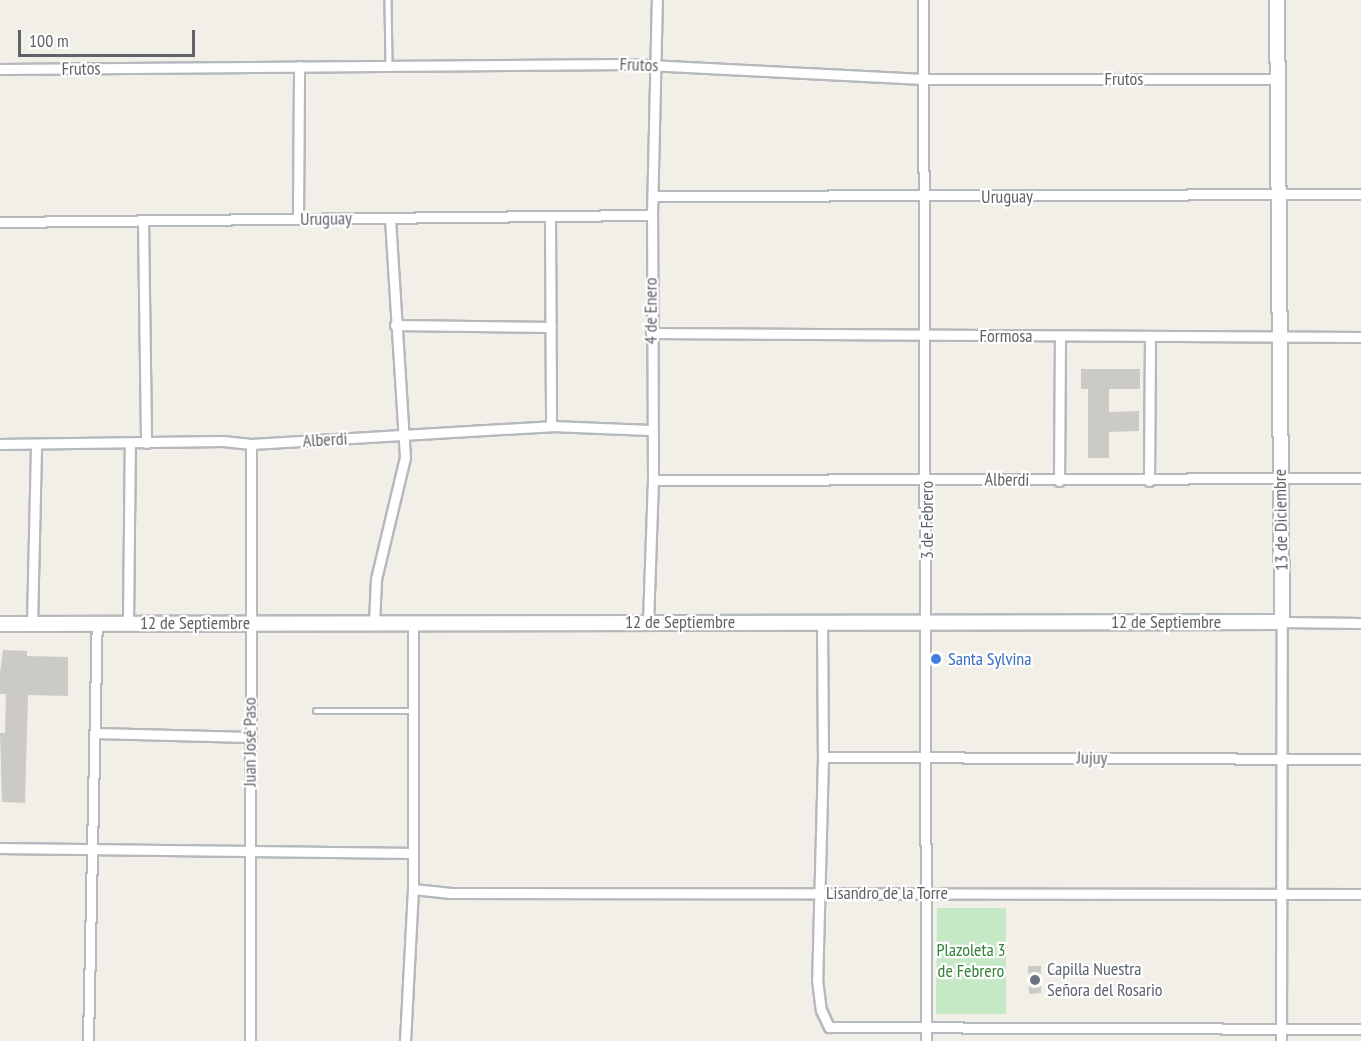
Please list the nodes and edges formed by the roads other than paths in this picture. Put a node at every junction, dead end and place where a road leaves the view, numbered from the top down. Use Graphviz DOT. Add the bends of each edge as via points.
graph roads {
  1 [pos="388,0"];
  2 [pos="657,0"];
  3 [pos="923,0"];
  4 [pos="1277,0"];
  5 [pos="389,65"];
  6 [pos="657,65"];
  7 [pos="298,66"];
  8 [pos="0,69"];
  9 [pos="924,79"];
  10 [pos="1277,79"];
  11 [pos="1280,194"];
  12 [pos="1361,194"];
  13 [pos="653,196"];
  14 [pos="926,198"];
  15 [pos="652,215"];
  16 [pos="390,218"];
  17 [pos="298,219"];
  18 [pos="550,219"];
  19 [pos="143,221"];
  20 [pos="0,222"];
  21 [pos="395,325"];
  22 [pos="551,327"];
  23 [pos="651,333"];
  24 [pos="1060,336"];
  25 [pos="926,337"];
  26 [pos="1150,337"];
  27 [pos="1280,337"];
  28 [pos="1361,337"];
  29 [pos="551,426"];
  30 [pos="650,430"];
  31 [pos="404,435"];
  32 [pos="146,443"];
  33 [pos="0,444"];
  34 [pos="36,444"];
  35 [pos="130,444"];
  36 [pos="251,444"];
  37 [pos="1280,478"];
  38 [pos="1361,478"];
  39 [pos="927,479"];
  40 [pos="653,480"];
  41 [pos="1149,480"];
  42 [pos="1059,481"];
  43 [pos="822,621"];
  44 [pos="648,622"];
  45 [pos="926,622"];
  46 [pos="1281,622"];
  47 [pos="97,623"];
  48 [pos="128,623"];
  49 [pos="251,623"];
  50 [pos="374,623"];
  51 [pos="1361,623"];
  52 [pos="0,624"];
  53 [pos="32,624"];
  54 [pos="413,624"];
  55 [pos="316,711"];
  56 [pos="412,711"];
  57 [pos="96,733"];
  58 [pos="250,737"];
  59 [pos="927,756"];
  60 [pos="824,757"];
  61 [pos="1361,759"];
  62 [pos="1282,760"];
  63 [pos="0,848"];
  64 [pos="92,849"];
  65 [pos="251,851"];
  66 [pos="411,853"];
  67 [pos="413,889"];
  68 [pos="820,893"];
  69 [pos="926,894"];
  70 [pos="1281,894"];
  71 [pos="1361,894"];
  72 [pos="1281,1029"];
  73 [pos="1361,1029"];
  74 [pos="927,1030"];
  75 [pos="88,1041"];
  76 [pos="250,1041"];
  77 [pos="405,1041"];
  78 [pos="926,1041"];
  79 [pos="1281,1041"];
  1 -- 5 [label="lane"];
  2 -- 6 [label="street, 4 de Enero"];
  3 -- 9 [label="street, 3 de Febrero"];
  4 -- 10 [label="street, 13 de Diciembre"];
  5 -- 6 [label="street, Frutos"];
  5 -- 7 [label="street, Frutos"];
  6 -- 9 [label="street, Frutos"];
  6 -- 13 [label="street, 4 de Enero"];
  7 -- 8 [label="street, Frutos"];
  7 -- 17 [label="street"];
  9 -- 10 [label="street, Frutos"];
  9 -- 14 [label="street, 3 de Febrero"];
  10 -- 11 [label="street, 13 de Diciembre"];
  11 -- 12 [label="street, Uruguay"];
  11 -- 14 [label="street, Uruguay"];
  11 -- 27 [label="street, 13 de Diciembre"];
  13 -- 14 [label="street, Uruguay"];
  13 -- 15 [label="street, 4 de Enero"];
  14 -- 25 [label="street, 3 de Febrero"];
  15 -- 18 [label="street, Uruguay"];
  15 -- 23 [label="street, 4 de Enero"];
  16 -- 17 [label="street, Uruguay"];
  16 -- 18 [label="street, Uruguay"];
  16 -- 21 [label="street"];
  17 -- 19 [label="street, Uruguay"];
  18 -- 22 [label="street"];
  19 -- 20 [label="street, Uruguay"];
  19 -- 32 [label="street"];
  21 -- 22 [label="street" via="481,323"];
  21 -- 31 [label="street"];
  22 -- 29 [label="street"];
  23 -- 25 [label="street, Formosa"];
  23 -- 30 [label="street, 4 de Enero"];
  24 -- 25 [label="street, Formosa"];
  24 -- 26 [label="street, Formosa"];
  24 -- 42 [label="street"];
  25 -- 39 [label="street, 3 de Febrero"];
  26 -- 27 [label="street, Formosa"];
  26 -- 41 [label="street"];
  27 -- 28 [label="street, Formosa"];
  27 -- 37 [label="street, 13 de Diciembre"];
  29 -- 30 [label="street, Alberdi"];
  29 -- 31 [label="street, Alberdi"];
  30 -- 40 [label="street, 4 de Enero"];
  31 -- 36 [label="street, Alberdi"];
  31 -- 50 [label="street" via="403,467 376,579"];
  32 -- 35 [label="street, Alberdi"];
  32 -- 36 [label="street, Alberdi"];
  33 -- 34 [label="street, Alberdi"];
  34 -- 35 [label="street, Alberdi"];
  34 -- 53 [label="street"];
  35 -- 48 [label="street"];
  36 -- 49 [label="street, Juan José Paso"];
  37 -- 38 [label="street, Alberdi"];
  37 -- 41 [label="street, Alberdi"];
  37 -- 46 [label="street, 13 de Diciembre"];
  39 -- 40 [label="street, Alberdi"];
  39 -- 42 [label="street, Alberdi"];
  39 -- 45 [label="street, 3 de Febrero"];
  40 -- 44 [label="street, 4 de Enero"];
  41 -- 42 [label="street, Alberdi"];
  43 -- 44 [label="street, 12 de Septiembre"];
  43 -- 45 [label="street, 12 de Septiembre"];
  43 -- 60 [label="street"];
  44 -- 54 [label="street, 12 de Septiembre"];
  45 -- 46 [label="street, 12 de Septiembre"];
  45 -- 59 [label="street, 3 de Febrero"];
  46 -- 51 [label="street, 12 de Septiembre"];
  46 -- 62 [label="street, 13 de Diciembre"];
  47 -- 48 [label="street, 12 de Septiembre"];
  47 -- 53 [label="street, 12 de Septiembre"];
  47 -- 57 [label="street"];
  48 -- 49 [label="street, 12 de Septiembre"];
  49 -- 50 [label="street, 12 de Septiembre"];
  49 -- 58 [label="street, Juan José Paso"];
  50 -- 54 [label="street, 12 de Septiembre"];
  52 -- 53 [label="street, 12 de Septiembre"];
  54 -- 56 [label="street"];
  55 -- 56 [label="lane"];
  56 -- 66 [label="street"];
  57 -- 58 [label="street"];
  57 -- 64 [label="street"];
  58 -- 65 [label="street, Juan José Paso"];
  59 -- 60 [label="street, Jujuy"];
  59 -- 62 [label="street, Jujuy"];
  59 -- 69 [label="street, 3 de Febrero"];
  60 -- 68 [label="street"];
  61 -- 62 [label="street, Jujuy"];
  62 -- 70 [label="street, 13 de Diciembre"];
  63 -- 64 [label="street"];
  64 -- 65 [label="street"];
  64 -- 75 [label="street"];
  65 -- 66 [label="street"];
  65 -- 76 [label="street, Juan José Paso"];
  66 -- 67 [label="street"];
  67 -- 68 [label="street, Lisandro de la Torre" via="451,893"];
  67 -- 77 [label="street"];
  68 -- 69 [label="street, Lisandro de la Torre"];
  68 -- 74 [label="street" via="818,989 825,1021 834,1030"];
  69 -- 70 [label="street, Lisandro de la Torre"];
  69 -- 74 [label="street, 3 de Febrero"];
  70 -- 71 [label="street, Lisandro de la Torre"];
  70 -- 72 [label="street, 13 de Diciembre"];
  72 -- 73 [label="street"];
  72 -- 74 [label="street"];
  72 -- 79 [label="street, 13 de Diciembre"];
  74 -- 78 [label="street, 3 de Febrero"];
}
